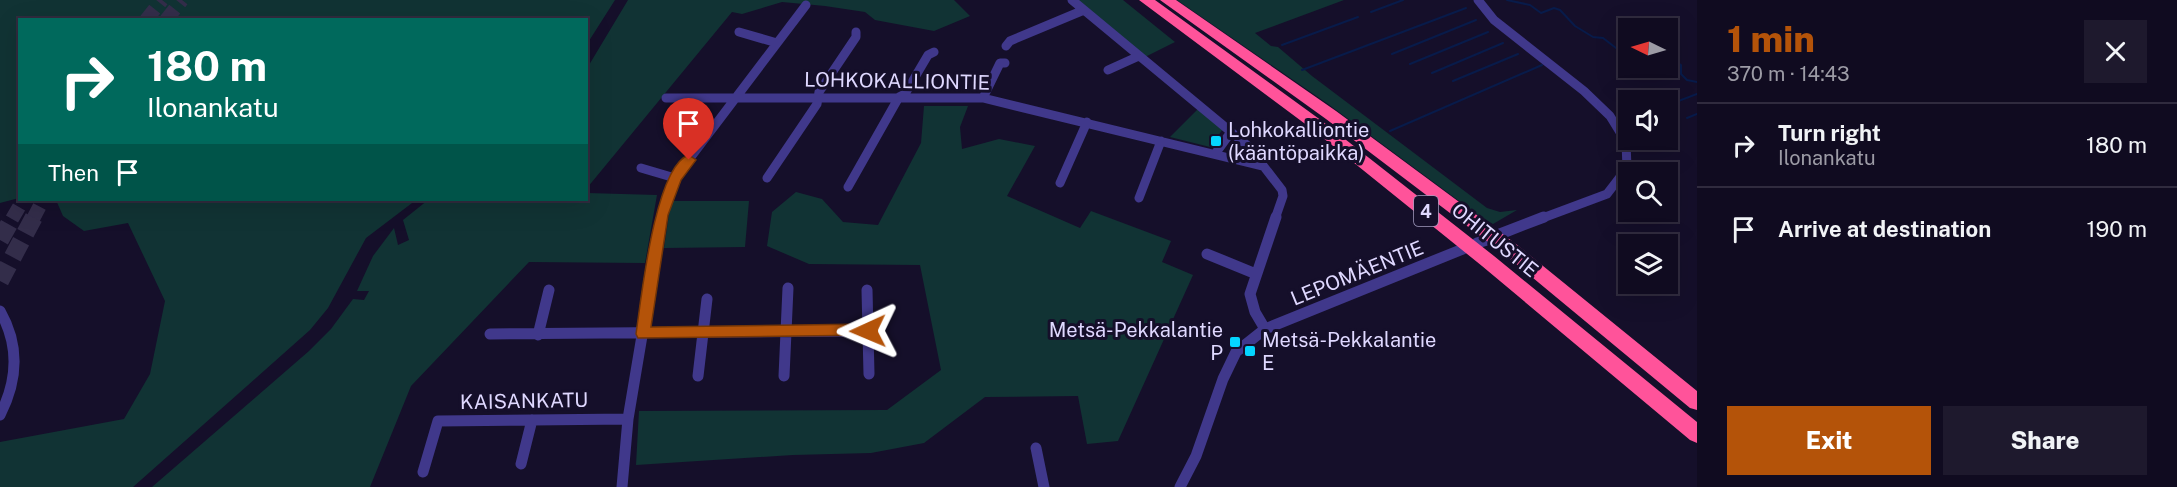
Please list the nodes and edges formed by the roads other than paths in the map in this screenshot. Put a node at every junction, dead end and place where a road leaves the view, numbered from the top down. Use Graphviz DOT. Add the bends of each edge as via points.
graph roads {
  1 [pos="1072,0"];
  2 [pos="1146,0"];
  3 [pos="1167,0"];
  4 [pos="1478,0"];
  5 [pos="806,5"];
  6 [pos="1084,10"];
  7 [pos="739,32"];
  8 [pos="856,32"];
  9 [pos="777,43"];
  10 [pos="1006,46"];
  11 [pos="934,52"];
  12 [pos="1139,56"];
  13 [pos="1005,63"];
  14 [pos="1108,70"];
  15 [pos="818,97"];
  16 [pos="666,98"];
  17 [pos="736,98"];
  18 [pos="899,98"];
  19 [pos="983,98"];
  20 [pos="1087,123"];
  21 [pos="1231,132"];
  22 [pos="1161,141"];
  23 [pos="1215,154"];
  24 [pos="1262,166"];
  25 [pos="641,168"];
  26 [pos="675,178"];
  27 [pos="767,178"];
  28 [pos="1060,183"];
  29 [pos="848,187"];
  30 [pos="1139,198"];
  31 [pos="1500,234"];
  32 [pos="1463,249"];
  33 [pos="1208,254"];
  34 [pos="1256,274"];
  35 [pos="788,288"];
  36 [pos="549,290"];
  37 [pos="867,290"];
  38 [pos="707,299"];
  39 [pos="0,311"];
  40 [pos="1265,329"];
  41 [pos="868,331"];
  42 [pos="786,332"];
  43 [pos="703,333"];
  44 [pos="489,334"];
  45 [pos="643,334"];
  46 [pos="538,335"];
  47 [pos="869,374"];
  48 [pos="698,376"];
  49 [pos="784,376"];
  50 [pos="1697,402"];
  51 [pos="0,415"];
  52 [pos="628,419"];
  53 [pos="532,420"];
  54 [pos="1697,434"];
  55 [pos="1036,448"];
  56 [pos="521,464"];
  57 [pos="423,471"];
  58 [pos="1184,485"];
  59 [pos="622,487"];
  60 [pos="1044,487"];
  1 -- 6 [label="street"];
  2 -- 54 [label="highway, OHITUSTIE / 4" via="1326,132"];
  3 -- 50 [label="highway, OHITUSTIE / 4" via="1331,115 1500,242"];
  4 -- 31 [label="street" via="1494,21 1605,108 1628,145 1629,166 1621,183 1607,194"];
  5 -- 9 [label="street"];
  6 -- 10 [label="street"];
  6 -- 12 [label="street"];
  7 -- 9 [label="street"];
  8 -- 15 [label="street"];
  9 -- 17 [label="street"];
  11 -- 18 [label="street"];
  12 -- 14 [label="street"];
  12 -- 21 [label="street"];
  13 -- 19 [label="street" via="1000,63"];
  15 -- 17 [label="street, LOHKOKALLIONTIE"];
  15 -- 18 [label="street, LOHKOKALLIONTIE"];
  15 -- 27 [label="street"];
  16 -- 17 [label="street, LOHKOKALLIONTIE"];
  17 -- 26 [label="street"];
  18 -- 19 [label="street, LOHKOKALLIONTIE"];
  18 -- 29 [label="street"];
  19 -- 20 [label="street, LOHKOKALLIONTIE"];
  20 -- 22 [label="street, LOHKOKALLIONTIE"];
  20 -- 28 [label="street"];
  21 -- 23 [label="street"];
  21 -- 24 [label="street" via="1257,155"];
  22 -- 23 [label="street, LOHKOKALLIONTIE"];
  22 -- 30 [label="street"];
  23 -- 24 [label="street, LOHKOKALLIONTIE"];
  24 -- 34 [label="street" via="1282,185 1284,196"];
  25 -- 26 [label="street"];
  26 -- 45 [label="street" via="662,215"];
  32 -- 40 [label="street, LEPOMÄENTIE"];
  33 -- 34 [label="street"];
  34 -- 40 [label="street" via="1250,294"];
  35 -- 42 [label="street"];
  36 -- 46 [label="street"];
  37 -- 41 [label="street"];
  38 -- 43 [label="street"];
  39 -- 51 [label="street" via="12,339 16,371 11,395"];
  40 -- 58 [label="street, LEPOMÄENTIE" via="1236,352"];
  41 -- 42 [label="street"];
  41 -- 47 [label="street"];
  42 -- 43 [label="street"];
  42 -- 49 [label="street"];
  43 -- 45 [label="street"];
  43 -- 48 [label="street"];
  44 -- 46 [label="street"];
  45 -- 46 [label="street"];
  45 -- 52 [label="street"];
  52 -- 53 [label="street, KAISANKATU"];
  52 -- 59 [label="street"];
  53 -- 56 [label="street"];
  53 -- 57 [label="street, KAISANKATU" via="438,421"];
  55 -- 60 [label="street"];
}
